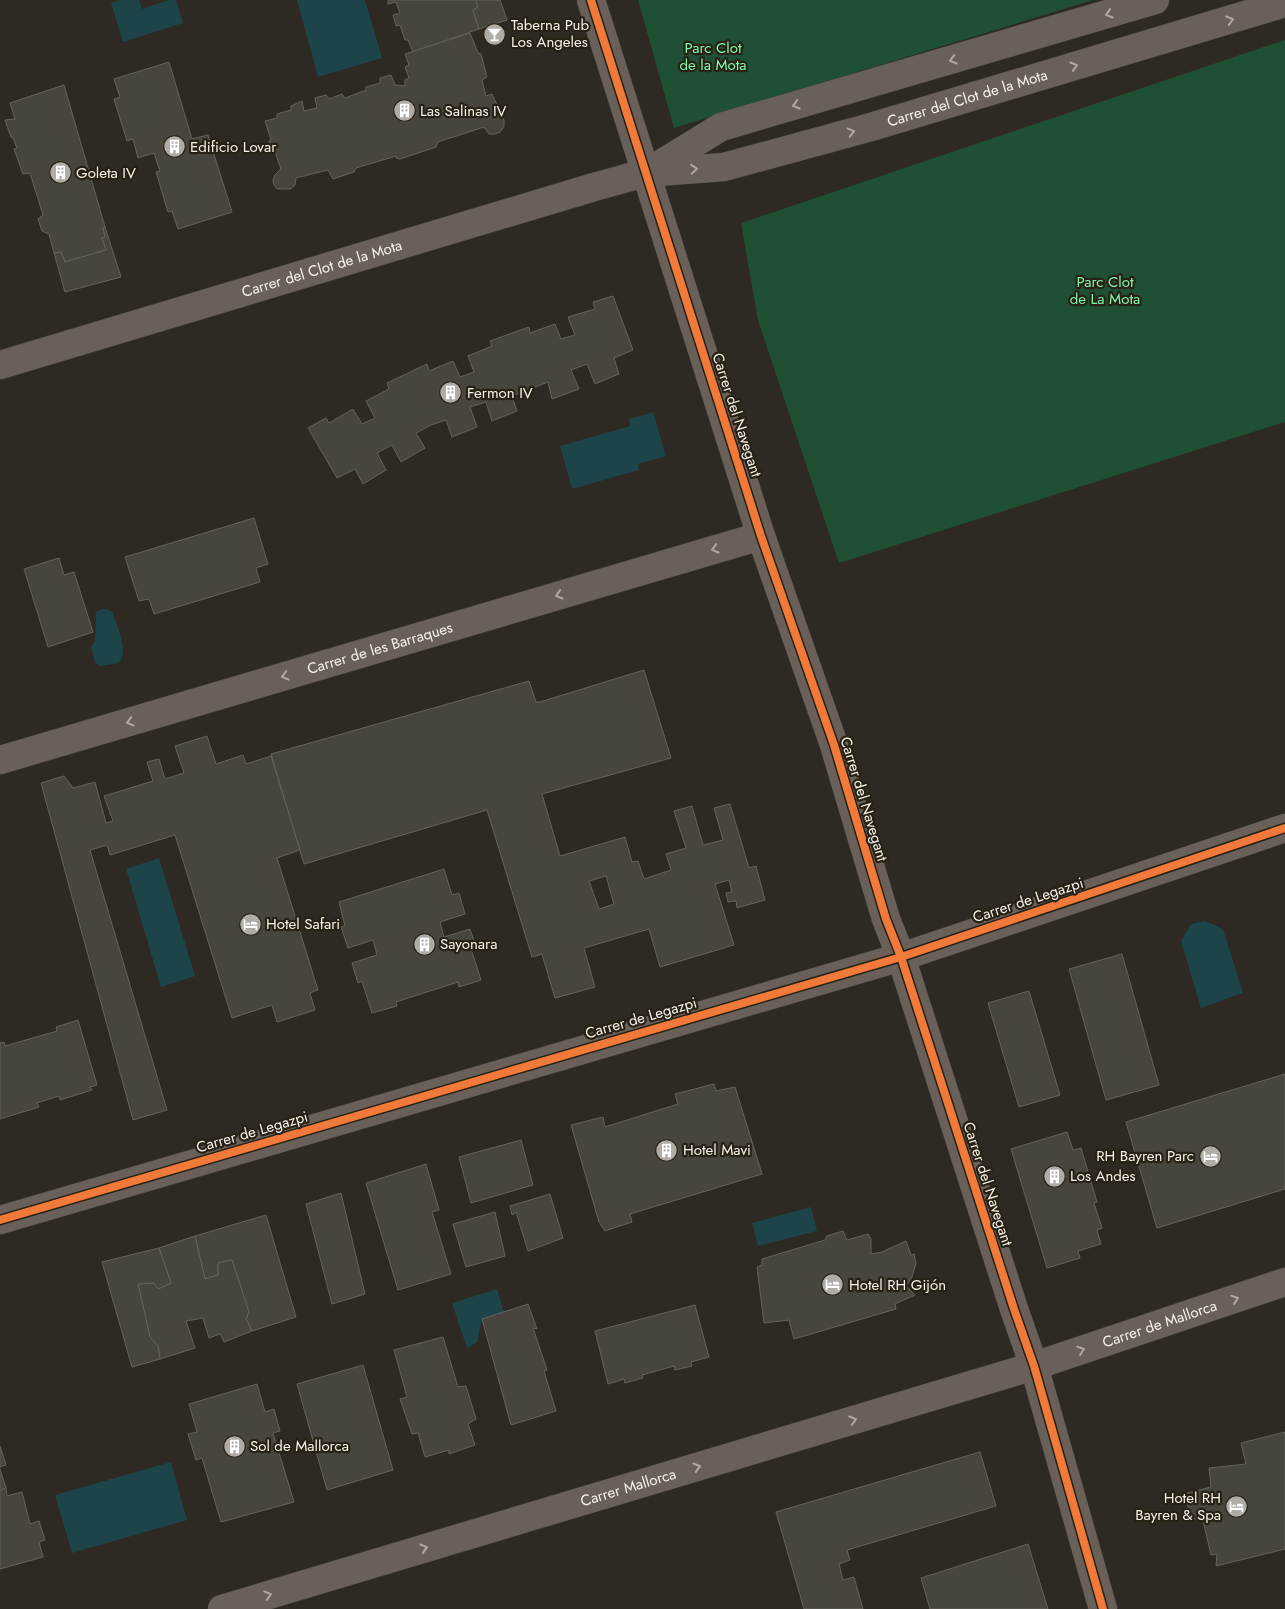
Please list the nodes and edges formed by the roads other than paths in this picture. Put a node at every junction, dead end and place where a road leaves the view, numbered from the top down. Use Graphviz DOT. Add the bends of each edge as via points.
graph roads {
  1 [pos="591,0"];
  2 [pos="1155,0"];
  3 [pos="1285,3"];
  4 [pos="645,173"];
  5 [pos="0,365"];
  6 [pos="762,536"];
  7 [pos="0,760"];
  8 [pos="1285,828"];
  9 [pos="900,956"];
  10 [pos="0,1220"];
  11 [pos="1285,1282"];
  12 [pos="1034,1366"];
  13 [pos="222,1609"];
  14 [pos="1103,1609"];
  1 -- 4 [label="street, Carrer del Navegant"];
  2 -- 4 [label="street, Carrer del Clot de la Mota, one-way" via="721,127"];
  4 -- 3 [label="street, Carrer del Clot de la Mota, one-way" via="724,167"];
  4 -- 5 [label="street, Carrer del Clot de la Mota"];
  4 -- 6 [label="street, Carrer del Navegant"];
  6 -- 7 [label="street, Carrer de les Barraques, one-way"];
  6 -- 9 [label="street, Carrer del Navegant" via="834,745"];
  8 -- 9 [label="street, Carrer de Legazpi"];
  9 -- 10 [label="street, Carrer de Legazpi"];
  9 -- 12 [label="street, Carrer del Navegant"];
  12 -- 11 [label="street, Carrer de Mallorca, one-way"];
  13 -- 12 [label="street, Carrer Mallorca, one-way"];
  12 -- 14 [label="street, Carrer del Navegant"];
}
